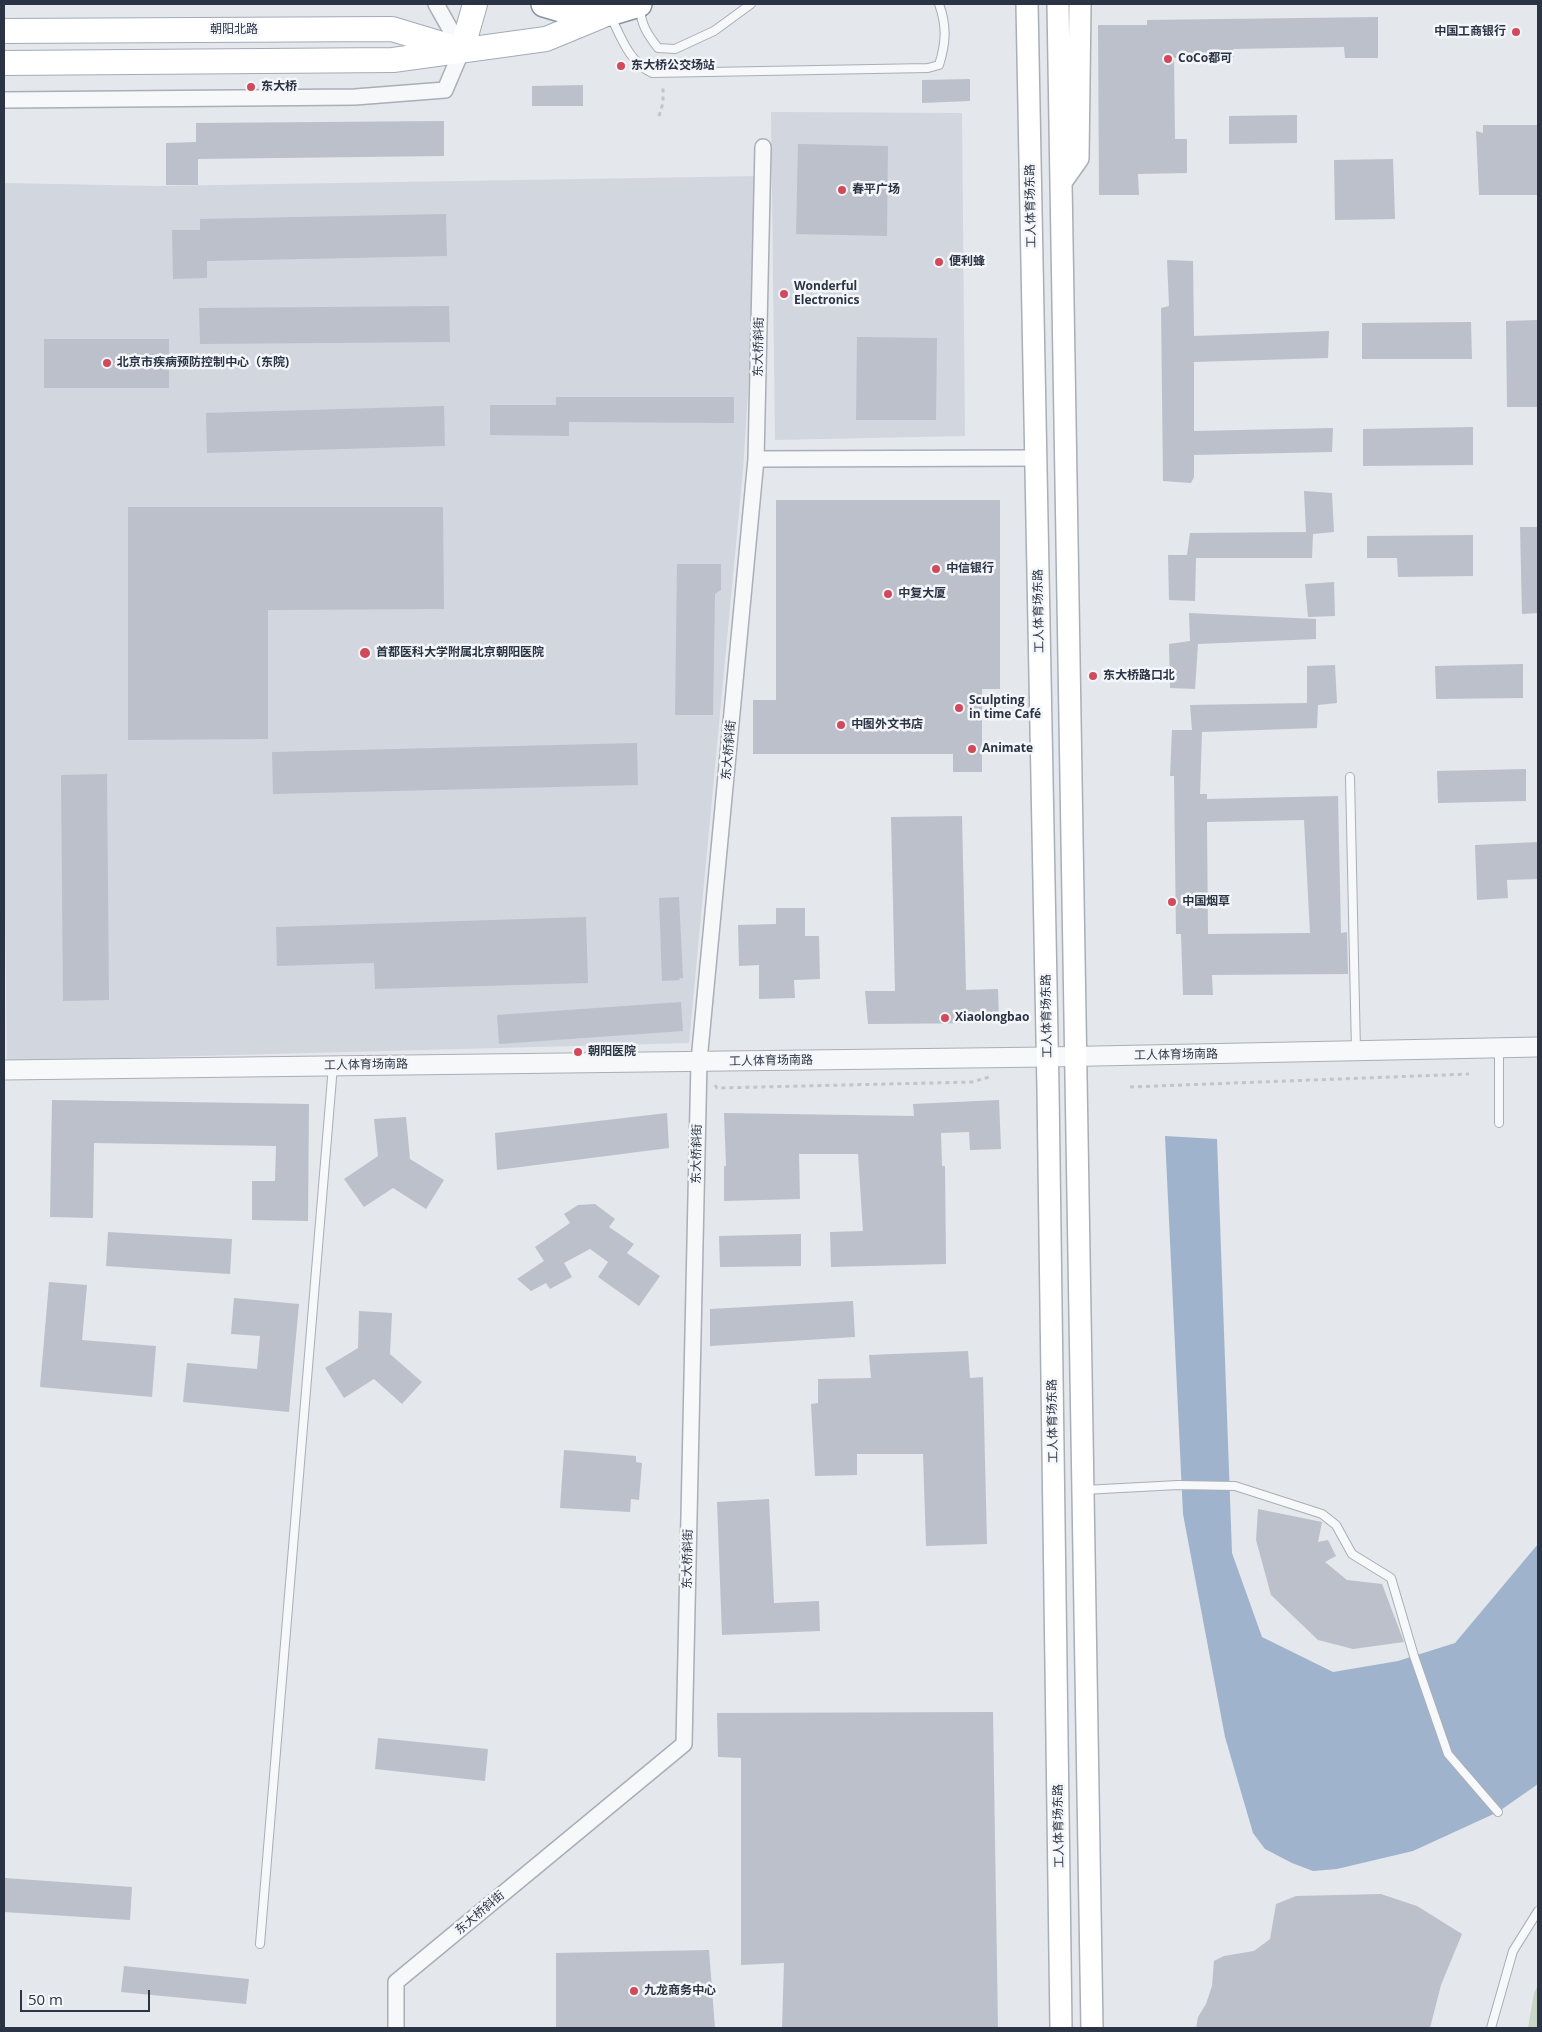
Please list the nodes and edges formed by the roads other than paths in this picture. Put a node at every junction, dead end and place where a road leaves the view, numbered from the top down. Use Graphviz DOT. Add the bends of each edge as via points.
graph roads {
  1 [pos="436,4"];
  2 [pos="475,4"];
  3 [pos="544,4"];
  4 [pos="639,4"];
  5 [pos="751,4"];
  6 [pos="939,4"];
  7 [pos="1028,4"];
  8 [pos="1058,4"];
  9 [pos="1080,4"];
  10 [pos="609,14"];
  11 [pos="4,32"];
  12 [pos="462,50"];
  13 [pos="4,63"];
  14 [pos="4,100"];
  15 [pos="763,147"];
  16 [pos="1061,182"];
  17 [pos="1036,458"];
  18 [pos="756,459"];
  19 [pos="1350,777"];
  20 [pos="1538,1047"];
  21 [pos="1499,1048"];
  22 [pos="1356,1051"];
  23 [pos="1048,1057"];
  24 [pos="1076,1057"];
  25 [pos="699,1061"];
  26 [pos="333,1066"];
  27 [pos="4,1070"];
  28 [pos="1499,1123"];
  29 [pos="1084,1490"];
  30 [pos="1498,1812"];
  31 [pos="1538,1911"];
  32 [pos="260,1944"];
  33 [pos="396,2028"];
  34 [pos="1062,2028"];
  35 [pos="1092,2028"];
  36 [pos="1491,2028"];
  1 -- 12 [label="street"];
  2 -- 12 [label="main road"];
  3 -- 10 [label="highway, 朝阳北路"];
  4 -- 5 [label="lane" via="646,34 658,48 675,49 714,31"];
  4 -- 10 [label="highway, 朝阳北路"];
  6 -- 10 [label="lane" via="946,44 939,65 928,68 652,73 633,60"];
  7 -- 17 [label="main road, 工人体育场东路"];
  8 -- 16 [label="main road"];
  9 -- 16 [label="main road" via="1078,158"];
  10 -- 12 [label="main road, 朝阳北路" via="546,39"];
  11 -- 12 [label="main road, 朝阳北路" via="392,28"];
  12 -- 13 [label="main road, 朝阳北路" via="393,60"];
  12 -- 14 [label="street" via="445,90 355,97"];
  15 -- 18 [label="street, 东大桥斜街"];
  16 -- 24 [label="main road"];
  17 -- 18 [label="street"];
  17 -- 23 [label="main road, 工人体育场东路"];
  18 -- 25 [label="street, 东大桥斜街"];
  19 -- 22 [label="lane"];
  20 -- 21 [label="street, 工人体育场南路"];
  21 -- 22 [label="street, 工人体育场南路"];
  21 -- 28 [label="lane"];
  22 -- 24 [label="street, 工人体育场南路"];
  23 -- 24 [label="street, 工人体育场南路"];
  23 -- 25 [label="street, 工人体育场南路"];
  23 -- 34 [label="main road, 工人体育场东路"];
  24 -- 29 [label="main road"];
  25 -- 26 [label="street, 工人体育场南路"];
  25 -- 33 [label="street, 东大桥斜街" via="684,1744 396,1982"];
  26 -- 27 [label="street, 工人体育场南路"];
  26 -- 32 [label="lane"];
  29 -- 30 [label="lane" via="1235,1486 1322,1514 1336,1525 1352,1554 1391,1578 1448,1754"];
  29 -- 35 [label="main road"];
  31 -- 36 [label="lane" via="1514,1951"];
}
